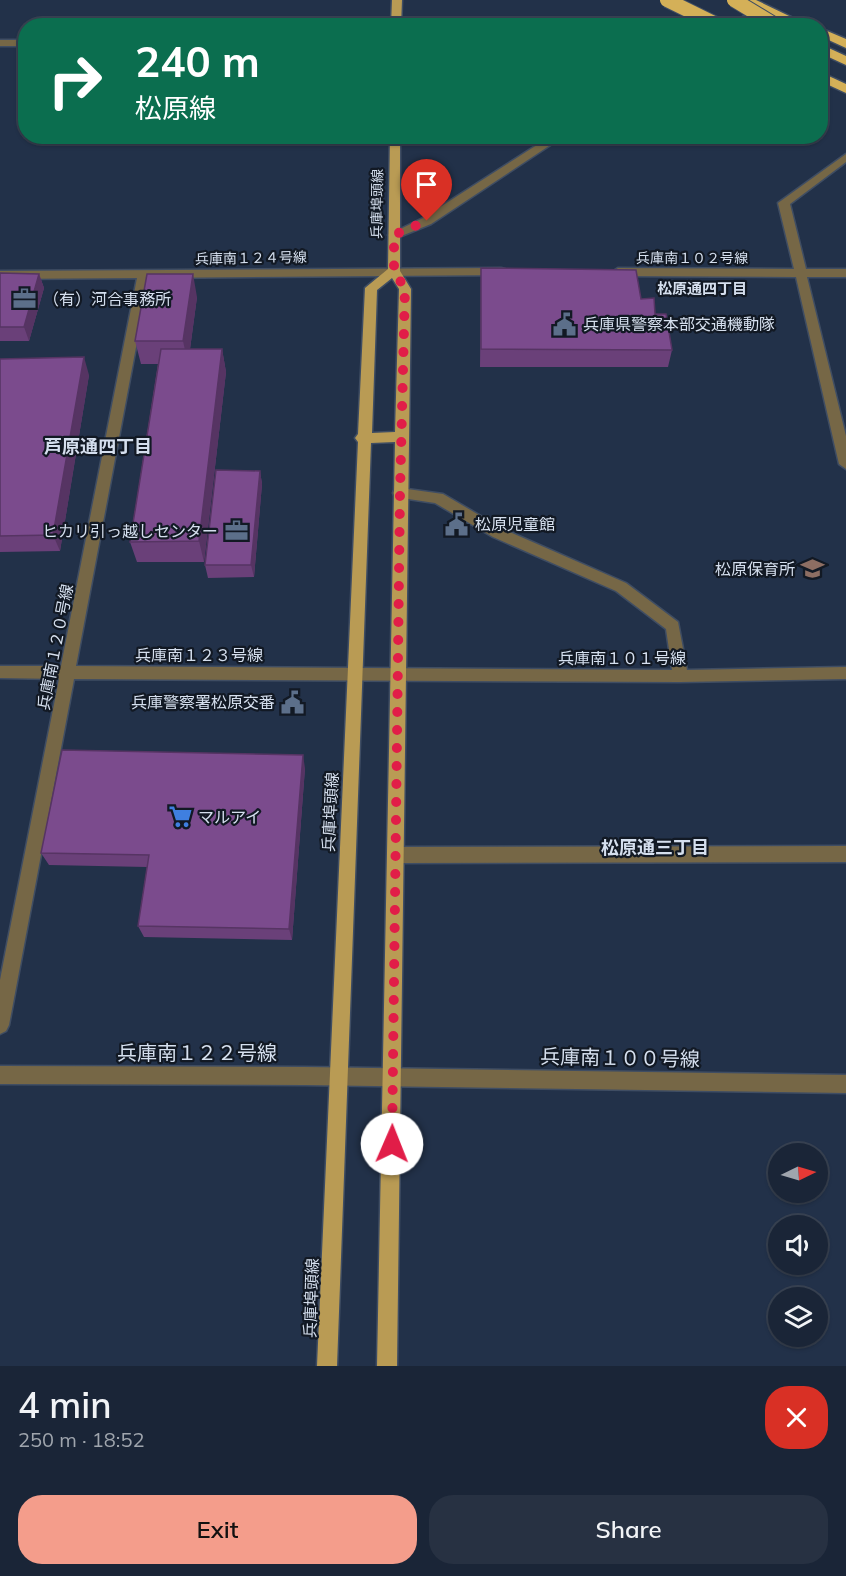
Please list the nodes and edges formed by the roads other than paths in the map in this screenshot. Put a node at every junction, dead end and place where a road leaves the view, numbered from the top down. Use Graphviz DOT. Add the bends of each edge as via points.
graph roads {
  1 [pos="397,0"];
  2 [pos="669,0"];
  3 [pos="734,0"];
  4 [pos="746,0"];
  5 [pos="762,4"];
  6 [pos="396,18"];
  7 [pos="704,18"];
  8 [pos="744,18"];
  9 [pos="764,18"];
  10 [pos="789,18"];
  11 [pos="793,18"];
  12 [pos="828,36"];
  13 [pos="0,43"];
  14 [pos="18,43"];
  15 [pos="846,44"];
  16 [pos="828,52"];
  17 [pos="846,61"];
  18 [pos="828,79"];
  19 [pos="846,88"];
  20 [pos="395,144"];
  21 [pos="547,144"];
  22 [pos="846,158"];
  23 [pos="394,235"];
  24 [pos="394,272"];
  25 [pos="509,272"];
  26 [pos="603,272"];
  27 [pos="801,273"];
  28 [pos="846,273"];
  29 [pos="0,274"];
  30 [pos="144,275"];
  31 [pos="402,437"];
  32 [pos="362,438"];
  33 [pos="846,464"];
  34 [pos="400,493"];
  35 [pos="0,672"];
  36 [pos="69,672"];
  37 [pos="846,673"];
  38 [pos="355,674"];
  39 [pos="399,675"];
  40 [pos="680,676"];
  41 [pos="846,854"];
  42 [pos="397,855"];
  43 [pos="0,1025"];
  44 [pos="0,1075"];
  45 [pos="336,1077"];
  46 [pos="394,1078"];
  47 [pos="846,1084"];
  48 [pos="327,1366"];
  49 [pos="387,1366"];
  1 -- 6 [label="main road"];
  2 -- 7 [label="highway, bridge"];
  3 -- 9 [label="highway, bridge"];
  4 -- 5 [label="highway"];
  5 -- 8 [label="street"];
  5 -- 10 [label="highway"];
  5 -- 11 [label="highway"];
  12 -- 15 [label="highway"];
  13 -- 14 [label="street"];
  16 -- 17 [label="highway"];
  18 -- 19 [label="highway"];
  20 -- 23 [label="main road, 兵庫埠頭線"];
  21 -- 23 [label="street" via="427,221"];
  22 -- 27 [label="street" via="784,203"];
  23 -- 24 [label="main road, 兵庫埠頭線"];
  24 -- 25 [label="street"];
  24 -- 30 [label="street, 兵庫南１２４号線"];
  24 -- 31 [label="main road, 兵庫埠頭線" via="405,288"];
  24 -- 32 [label="main road, 兵庫埠頭線" via="370,288"];
  26 -- 27 [label="street, 兵庫南１０２号線"];
  27 -- 28 [label="street, 兵庫南１０２号線"];
  27 -- 33 [label="street"];
  29 -- 30 [label="street, 兵庫南１２４号線"];
  30 -- 36 [label="street, 兵庫南１２０号線"];
  31 -- 32 [label="main road"];
  31 -- 34 [label="main road, 兵庫埠頭線"];
  32 -- 38 [label="main road, 兵庫埠頭線"];
  34 -- 39 [label="main road, 兵庫埠頭線"];
  34 -- 40 [label="street" via="438,498 498,533 621,586 672,626"];
  35 -- 36 [label="street, 兵庫南１２３号線"];
  36 -- 38 [label="street, 兵庫南１２３号線"];
  36 -- 43 [label="street, 兵庫南１２０号線"];
  37 -- 40 [label="street, 兵庫南１０１号線"];
  38 -- 39 [label="street, 兵庫南１２３号線"];
  38 -- 45 [label="main road, 兵庫埠頭線"];
  39 -- 40 [label="street, 兵庫南１０１号線"];
  39 -- 42 [label="main road, 兵庫埠頭線"];
  41 -- 42 [label="street"];
  42 -- 46 [label="main road, 兵庫埠頭線"];
  44 -- 45 [label="street, 兵庫南１２２号線"];
  45 -- 46 [label="street, 兵庫南１２２号線"];
  45 -- 48 [label="main road, 兵庫埠頭線"];
  46 -- 47 [label="street, 兵庫南１００号線"];
  46 -- 49 [label="main road, 兵庫埠頭線"];
}
